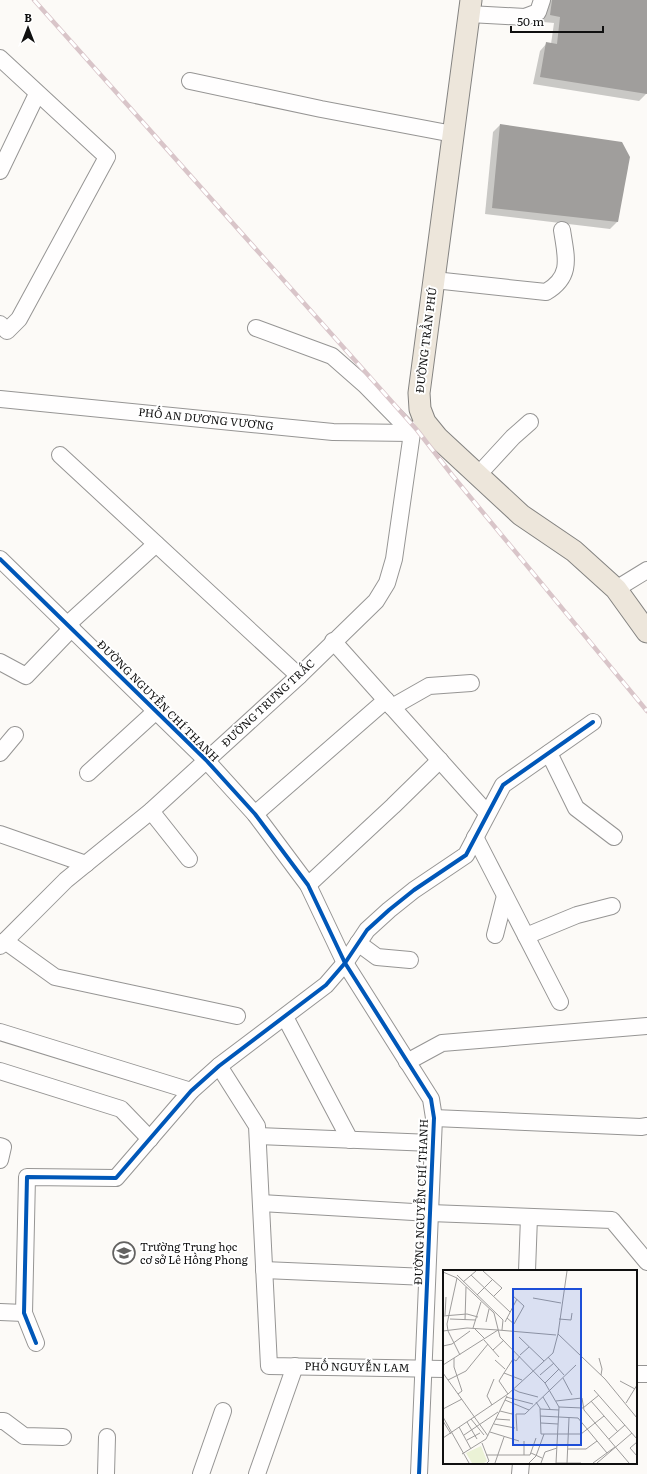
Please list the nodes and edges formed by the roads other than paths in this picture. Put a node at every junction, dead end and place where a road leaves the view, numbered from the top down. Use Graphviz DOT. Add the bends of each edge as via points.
graph roads {
  1 [pos="542,0"];
  2 [pos="470,7"];
  3 [pos="0,58"];
  4 [pos="190,80"];
  5 [pos="37,94"];
  6 [pos="453,134"];
  7 [pos="0,171"];
  8 [pos="562,230"];
  9 [pos="434,280"];
  10 [pos="0,324"];
  11 [pos="256,328"];
  12 [pos="0,399"];
  13 [pos="530,422"];
  14 [pos="418,428"];
  15 [pos="60,455"];
  16 [pos="478,475"];
  17 [pos="156,544"];
  18 [pos="0,560"];
  19 [pos="647,570"];
  20 [pos="616,589"];
  21 [pos="70,626"];
  22 [pos="647,632"];
  23 [pos="333,641"];
  24 [pos="0,662"];
  25 [pos="300,676"];
  26 [pos="471,683"];
  27 [pos="389,704"];
  28 [pos="156,711"];
  29 [pos="593,722"];
  30 [pos="16,735"];
  31 [pos="0,753"];
  32 [pos="549,753"];
  33 [pos="206,760"];
  34 [pos="440,760"];
  35 [pos="88,773"];
  36 [pos="151,811"];
  37 [pos="488,813"];
  38 [pos="255,814"];
  39 [pos="0,834"];
  40 [pos="475,837"];
  41 [pos="614,837"];
  42 [pos="189,859"];
  43 [pos="86,864"];
  44 [pos="308,886"];
  45 [pos="505,896"];
  46 [pos="612,906"];
  47 [pos="495,935"];
  48 [pos="526,936"];
  49 [pos="3,943"];
  50 [pos="358,943"];
  51 [pos="410,960"];
  52 [pos="345,963"];
  53 [pos="560,1002"];
  54 [pos="237,1016"];
  55 [pos="285,1017"];
  56 [pos="647,1026"];
  57 [pos="0,1032"];
  58 [pos="407,1062"];
  59 [pos="219,1066"];
  60 [pos="0,1070"];
  61 [pos="191,1091"];
  62 [pos="434,1118"];
  63 [pos="647,1126"];
  64 [pos="258,1136"];
  65 [pos="150,1139"];
  66 [pos="350,1140"];
  67 [pos="432,1143"];
  68 [pos="0,1146"];
  69 [pos="0,1160"];
  70 [pos="261,1203"];
  71 [pos="430,1213"];
  72 [pos="529,1217"];
  73 [pos="647,1262"];
  74 [pos="264,1270"];
  75 [pos="527,1270"];
  76 [pos="427,1277"];
  77 [pos="0,1312"];
  78 [pos="24,1313"];
  79 [pos="36,1343"];
  80 [pos="295,1366"];
  81 [pos="423,1369"];
  82 [pos="443,1369"];
  83 [pos="223,1411"];
  84 [pos="0,1421"];
  85 [pos="63,1437"];
  86 [pos="107,1437"];
  87 [pos="106,1474"];
  88 [pos="201,1474"];
  89 [pos="257,1474"];
  90 [pos="419,1474"];
  1 -- 2 [label="street" via="538,12 525,17"];
  2 -- 6 [label="main road, ĐƯỜNG TRẦN PHÚ"];
  3 -- 5 [label="street"];
  4 -- 6 [label="street"];
  5 -- 7 [label="street"];
  5 -- 10 [label="street" via="107,157 19,319 7,332"];
  6 -- 9 [label="main road, ĐƯỜNG TRẦN PHÚ"];
  8 -- 9 [label="street" via="566,258 565,274 557,285 546,292"];
  9 -- 14 [label="main road, ĐƯỜNG TRẦN PHÚ" via="419,393"];
  11 -- 14 [label="street" via="332,356"];
  12 -- 14 [label="street, PHỐ AN DƯƠNG VƯƠNG" via="333,432"];
  13 -- 16 [label="street"];
  14 -- 16 [label="main road, ĐƯỜNG TRẦN PHÚ" via="438,438"];
  14 -- 23 [label="street, ĐƯỜNG TRƯNG TRẮC" via="394,559 387,583 376,601"];
  15 -- 17 [label="street"];
  16 -- 20 [label="main road, ĐƯỜNG TRẦN PHÚ" via="521,515 574,551"];
  17 -- 21 [label="street"];
  17 -- 25 [label="street"];
  18 -- 21 [label="street, ĐƯỜNG NGUYỄN CHÍ THANH"];
  19 -- 20 [label="street"];
  20 -- 22 [label="main road, ĐƯỜNG TRẦN PHÚ"];
  21 -- 24 [label="street" via="26,676"];
  21 -- 28 [label="street, ĐƯỜNG NGUYỄN CHÍ THANH"];
  23 -- 25 [label="street, ĐƯỜNG TRƯNG TRẮC"];
  23 -- 27 [label="street"];
  25 -- 33 [label="street, ĐƯỜNG TRƯNG TRẮC"];
  26 -- 27 [label="street" via="429,686"];
  27 -- 34 [label="street"];
  27 -- 38 [label="street"];
  28 -- 33 [label="street, ĐƯỜNG NGUYỄN CHÍ THANH"];
  28 -- 35 [label="street"];
  29 -- 32 [label="street"];
  30 -- 31 [label="street"];
  32 -- 37 [label="street" via="504,785"];
  32 -- 41 [label="street" via="576,808"];
  33 -- 36 [label="street, ĐƯỜNG TRƯNG TRẮC"];
  33 -- 38 [label="street, ĐƯỜNG NGUYỄN CHÍ THANH"];
  34 -- 37 [label="street"];
  34 -- 44 [label="street"];
  36 -- 42 [label="street"];
  36 -- 43 [label="street, ĐƯỜNG TRƯNG TRẮC"];
  37 -- 40 [label="street"];
  38 -- 44 [label="street, ĐƯỜNG NGUYỄN CHÍ THANH"];
  39 -- 43 [label="street"];
  40 -- 45 [label="street"];
  40 -- 50 [label="street" via="466,855 389,910 367,930"];
  43 -- 49 [label="street, ĐƯỜNG TRƯNG TRẮC" via="66,880"];
  44 -- 52 [label="street, ĐƯỜNG NGUYỄN CHÍ THANH"];
  45 -- 47 [label="street"];
  45 -- 48 [label="street"];
  46 -- 48 [label="street" via="577,915"];
  48 -- 53 [label="street"];
  49 -- 54 [label="street" via="55,977"];
  50 -- 51 [label="street" via="378,956"];
  50 -- 52 [label="street"];
  52 -- 55 [label="street" via="326,985"];
  52 -- 58 [label="street, ĐƯỜNG NGUYỄN CHÍ THANH"];
  55 -- 59 [label="street"];
  55 -- 66 [label="street"];
  56 -- 58 [label="street" via="442,1043"];
  57 -- 61 [label="street"];
  58 -- 62 [label="street, ĐƯỜNG NGUYỄN CHÍ THANH" via="431,1099"];
  59 -- 61 [label="street"];
  59 -- 64 [label="street" via="257,1126"];
  60 -- 65 [label="street" via="120,1109"];
  61 -- 65 [label="street"];
  62 -- 63 [label="street"];
  62 -- 67 [label="street, ĐƯỜNG NGUYỄN CHÍ THANH"];
  64 -- 66 [label="street"];
  64 -- 70 [label="street"];
  65 -- 78 [label="street" via="116,1178 27,1177"];
  66 -- 67 [label="street"];
  67 -- 71 [label="street, ĐƯỜNG NGUYỄN CHÍ THANH"];
  68 -- 69 [label="street" via="3,1147"];
  70 -- 71 [label="street"];
  70 -- 74 [label="street"];
  71 -- 72 [label="street"];
  71 -- 76 [label="street, ĐƯỜNG NGUYỄN CHÍ THANH"];
  72 -- 73 [label="street" via="612,1220"];
  72 -- 75 [label="street"];
  74 -- 76 [label="street"];
  74 -- 80 [label="street, PHỐ NGUYỄN LAM" via="269,1366"];
  76 -- 81 [label="street, ĐƯỜNG NGUYỄN CHÍ THANH"];
  77 -- 78 [label="street"];
  78 -- 79 [label="street"];
  80 -- 81 [label="street, PHỐ NGUYỄN LAM"];
  80 -- 89 [label="street"];
  81 -- 82 [label="street, PHỐ NGUYỄN LAM"];
  81 -- 90 [label="street, ĐƯỜNG NGUYỄN CHÍ THANH"];
  83 -- 88 [label="street"];
  84 -- 85 [label="street" via="4,1421 24,1436"];
  86 -- 87 [label="street"];
}
